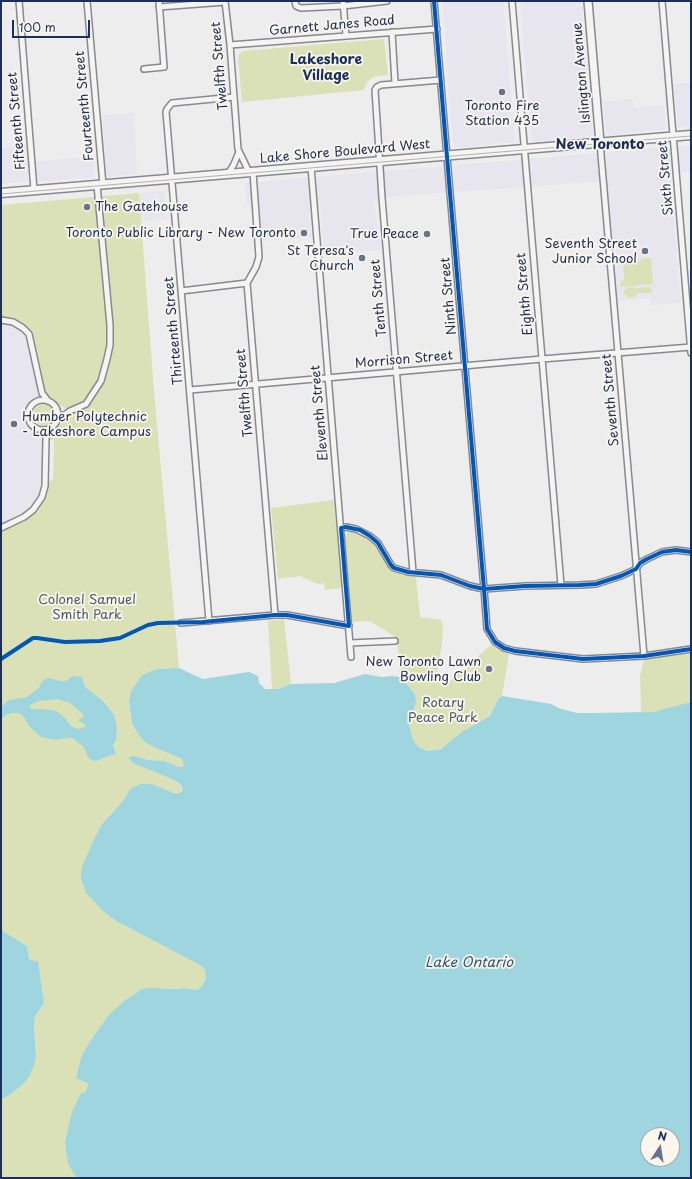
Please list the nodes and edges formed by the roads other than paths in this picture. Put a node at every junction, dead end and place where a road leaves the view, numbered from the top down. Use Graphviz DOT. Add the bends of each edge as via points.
graph roads {
  1 [pos="19,1"];
  2 [pos="87,1"];
  3 [pos="295,1"];
  4 [pos="387,1"];
  5 [pos="434,1"];
  6 [pos="512,1"];
  7 [pos="588,1"];
  8 [pos="662,1"];
  9 [pos="225,2"];
  10 [pos="159,4"];
  11 [pos="343,4"];
  12 [pos="437,28"];
  13 [pos="392,32"];
  14 [pos="346,36"];
  15 [pos="230,45"];
  16 [pos="144,69"];
  17 [pos="441,80"];
  18 [pos="396,83"];
  19 [pos="234,97"];
  20 [pos="691,135"];
  21 [pos="674,136"];
  22 [pos="600,143"];
  23 [pos="525,149"];
  24 [pos="239,152"];
  25 [pos="447,156"];
  26 [pos="380,162"];
  27 [pos="311,167"];
  28 [pos="251,172"];
  29 [pos="228,174"];
  30 [pos="171,179"];
  31 [pos="100,185"];
  32 [pos="34,190"];
  33 [pos="1,193"];
  34 [pos="247,282"];
  35 [pos="181,291"];
  36 [pos="1,320"];
  37 [pos="691,347"];
  38 [pos="618,352"];
  39 [pos="691,352"];
  40 [pos="542,359"];
  41 [pos="465,366"];
  42 [pos="396,371"];
  43 [pos="328,377"];
  44 [pos="255,384"];
  45 [pos="190,390"];
  46 [pos="42,393"];
  47 [pos="38,401"];
  48 [pos="48,401"];
  49 [pos="56,407"];
  50 [pos="70,411"];
  51 [pos="57,420"];
  52 [pos="51,428"];
  53 [pos="42,430"];
  54 [pos="46,438"];
  55 [pos="1,528"];
  56 [pos="341,528"];
  57 [pos="691,552"];
  58 [pos="636,569"];
  59 [pos="413,572"];
  60 [pos="561,585"];
  61 [pos="484,589"];
  62 [pos="275,615"];
  63 [pos="209,621"];
  64 [pos="180,623"];
  65 [pos="349,626"];
  66 [pos="395,641"];
  67 [pos="350,643"];
  68 [pos="691,649"];
  69 [pos="644,656"];
  70 [pos="351,657"];
  1 -- 32 [label="street, Fifteenth Street"];
  2 -- 31 [label="street, Fourteenth Street"];
  3 -- 11 [label="street" via="299,8"];
  4 -- 11 [label="street"];
  5 -- 12 [label="street, Ninth Street"];
  6 -- 23 [label="street, Eighth Street"];
  7 -- 22 [label="main road, Islington Avenue"];
  8 -- 21 [label="street, Sixth Street"];
  9 -- 10 [label="street"];
  9 -- 15 [label="street, Twelfth Street"];
  10 -- 16 [label="street" via="164,67"];
  11 -- 14 [label="street"];
  12 -- 13 [label="street, Garnett Janes Road"];
  12 -- 17 [label="street, Ninth Street"];
  13 -- 14 [label="street, Garnett Janes Road"];
  13 -- 18 [label="street"];
  14 -- 15 [label="street, Garnett Janes Road"];
  15 -- 19 [label="street, Twelfth Street"];
  17 -- 18 [label="street, Tenth Street"];
  17 -- 25 [label="street, Ninth Street"];
  18 -- 26 [label="street, Tenth Street" via="381,84 375,90"];
  19 -- 24 [label="street, Twelfth Street"];
  19 -- 30 [label="street, Thirteenth Street" via="172,103 167,109"];
  20 -- 21 [label="main road, Lake Shore Boulevard West"];
  21 -- 22 [label="main road, Lake Shore Boulevard West"];
  21 -- 37 [label="street, Sixth Street"];
  22 -- 23 [label="main road, Lake Shore Boulevard West"];
  22 -- 38 [label="street, Seventh Street"];
  23 -- 25 [label="main road, Lake Shore Boulevard West"];
  23 -- 40 [label="street, Eighth Street"];
  24 -- 28 [label="street, Twelfth Street"];
  24 -- 29 [label="street"];
  25 -- 26 [label="main road, Lake Shore Boulevard West"];
  25 -- 41 [label="street, Ninth Street"];
  26 -- 27 [label="main road, Lake Shore Boulevard West"];
  26 -- 42 [label="street, Tenth Street"];
  27 -- 28 [label="main road, Lake Shore Boulevard West"];
  27 -- 43 [label="street, Eleventh Street"];
  28 -- 29 [label="main road, Lake Shore Boulevard West"];
  28 -- 34 [label="street, Twelfth Street" via="259,257"];
  29 -- 30 [label="main road, Lake Shore Boulevard West"];
  30 -- 31 [label="main road, Lake Shore Boulevard West"];
  30 -- 35 [label="street, Thirteenth Street"];
  31 -- 32 [label="main road, Lake Shore Boulevard West"];
  31 -- 50 [label="street, Fourteenth Street" via="110,325 109,352 104,373 96,390 86,404"];
  32 -- 33 [label="main road, Lake Shore Boulevard West"];
  34 -- 35 [label="street"];
  34 -- 44 [label="street, Twelfth Street"];
  35 -- 45 [label="street, Thirteenth Street"];
  36 -- 46 [label="street" via="13,322 29,334"];
  37 -- 38 [label="street, Morrison Street"];
  37 -- 39 [label="street, Sixth Street"];
  38 -- 40 [label="street, Morrison Street"];
  38 -- 58 [label="street, Seventh Street"];
  40 -- 41 [label="street, Morrison Street"];
  40 -- 60 [label="street, Eighth Street"];
  41 -- 42 [label="street, Morrison Street"];
  41 -- 61 [label="street, Ninth Street"];
  42 -- 43 [label="street, Morrison Street"];
  42 -- 59 [label="street, Tenth Street"];
  43 -- 44 [label="street, Morrison Street"];
  43 -- 56 [label="street, Eleventh Street"];
  44 -- 45 [label="street, Morrison Street"];
  44 -- 62 [label="street, Twelfth Street"];
  45 -- 63 [label="street, Thirteenth Street"];
  46 -- 47 [label="street"];
  46 -- 48 [label="street"];
  47 -- 48 [label="street"];
  47 -- 53 [label="street" via="31,407 29,417 33,425"];
  48 -- 49 [label="street"];
  49 -- 50 [label="street"];
  49 -- 51 [label="street"];
  50 -- 51 [label="street, Fourteenth Street"];
  51 -- 52 [label="street"];
  52 -- 53 [label="street"];
  52 -- 54 [label="street"];
  53 -- 54 [label="street"];
  54 -- 55 [label="street" via="46,486 42,497 37,506 24,517"];
  56 -- 59 [label="street" via="352,528 367,534 378,543 391,565"];
  56 -- 65 [label="street, Eleventh Street"];
  57 -- 58 [label="street" via="662,552 640,563"];
  58 -- 60 [label="street" via="596,584"];
  58 -- 69 [label="street, Seventh Street"];
  59 -- 61 [label="street" via="441,575"];
  60 -- 61 [label="street"];
  61 -- 69 [label="street, Ninth Street" via="487,629 495,642 504,648 584,659"];
  62 -- 63 [label="street"];
  62 -- 65 [label="street"];
  63 -- 64 [label="street"];
  65 -- 67 [label="street, Eleventh Street"];
  66 -- 67 [label="street"];
  67 -- 70 [label="street, Eleventh Street"];
  68 -- 69 [label="street, Ninth Street"];
}
